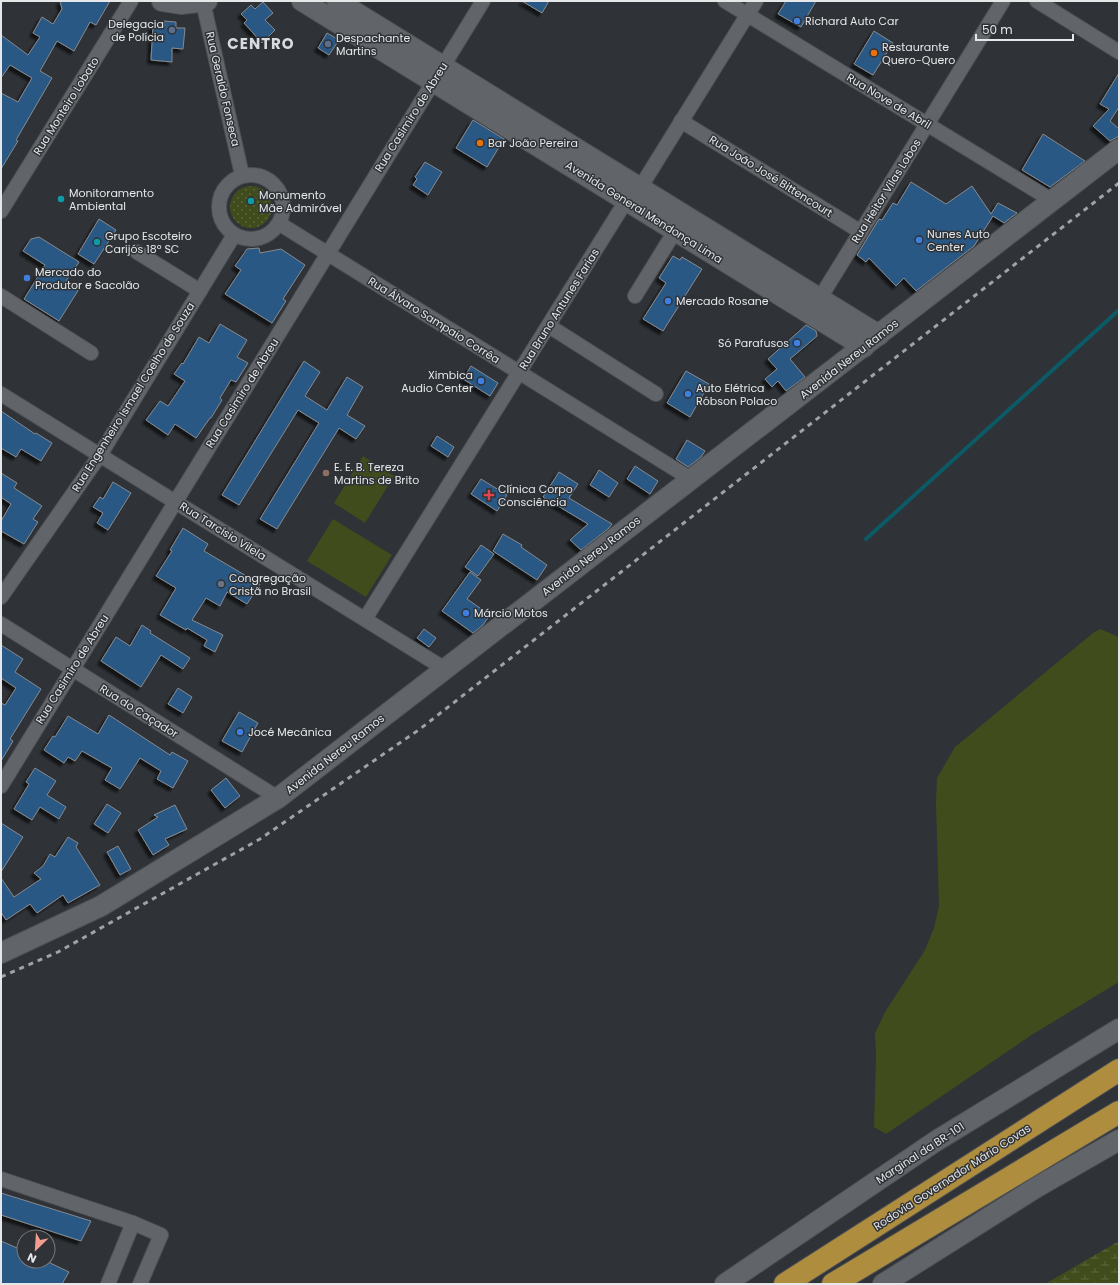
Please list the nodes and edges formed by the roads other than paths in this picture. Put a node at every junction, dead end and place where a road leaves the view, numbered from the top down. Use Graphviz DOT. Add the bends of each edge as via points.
graph roads {
  1 [pos="130,1"];
  2 [pos="162,1"];
  3 [pos="302,1"];
  4 [pos="337,1"];
  5 [pos="483,1"];
  6 [pos="725,1"];
  7 [pos="756,1"];
  8 [pos="1003,1"];
  9 [pos="1036,1"];
  10 [pos="205,2"];
  11 [pos="748,15"];
  12 [pos="1119,52"];
  13 [pos="438,74"];
  14 [pos="682,121"];
  15 [pos="927,124"];
  16 [pos="1119,150"];
  17 [pos="242,175"];
  18 [pos="633,194"];
  19 [pos="1053,201"];
  20 [pos="1,211"];
  21 [pos="280,224"];
  22 [pos="675,231"];
  23 [pos="861,232"];
  24 [pos="234,235"];
  25 [pos="137,252"];
  26 [pos="328,254"];
  27 [pos="200,291"];
  28 [pos="1,296"];
  29 [pos="635,296"];
  30 [pos="820,298"];
  31 [pos="549,326"];
  32 [pos="880,335"];
  33 [pos="864,347"];
  34 [pos="91,353"];
  35 [pos="519,373"];
  36 [pos="1,394"];
  37 [pos="656,394"];
  38 [pos="100,455"];
  39 [pos="691,479"];
  40 [pos="175,502"];
  41 [pos="1,597"];
  42 [pos="365,619"];
  43 [pos="1,624"];
  44 [pos="73,669"];
  45 [pos="445,669"];
  46 [pos="1,786"];
  47 [pos="278,798"];
  48 [pos="1,953"];
  49 [pos="1119,1028"];
  50 [pos="1119,1070"];
  51 [pos="1119,1112"];
  52 [pos="1119,1140"];
  53 [pos="1,1179"];
  54 [pos="133,1223"];
  55 [pos="108,1284"];
  56 [pos="140,1284"];
  57 [pos="725,1284"];
  58 [pos="785,1284"];
  59 [pos="833,1284"];
  60 [pos="883,1284"];
  1 -- 20 [label="street, Rua Monteiro Lobato"];
  2 -- 10 [label="main road" via="181,4"];
  3 -- 13 [label="main road, Avenida General Mendonça Lima"];
  4 -- 13 [label="main road, Avenida General Mendonça Lima"];
  5 -- 13 [label="street, Rua Casimiro de Abreu"];
  6 -- 11 [label="street, Rua Nove de Abril"];
  7 -- 11 [label="street, Rua Bruno Antunes Farias"];
  8 -- 15 [label="street, Rua Heitor Vilas Lobos"];
  9 -- 12 [label="street"];
  10 -- 17 [label="street, Rua Geraldo Fonseca"];
  11 -- 14 [label="street, Rua Bruno Antunes Farias"];
  11 -- 15 [label="street, Rua Nove de Abril"];
  13 -- 18 [label="main road, Avenida General Mendonça Lima"];
  13 -- 26 [label="street, Rua Casimiro de Abreu"];
  14 -- 18 [label="street, Rua Bruno Antunes Farias"];
  14 -- 23 [label="street, Rua João José Bittencourt"];
  15 -- 19 [label="street, Rua Nove de Abril"];
  15 -- 23 [label="street, Rua Heitor Vilas Lobos"];
  16 -- 19 [label="main road, Avenida Nereu Ramos"];
  17 -- 21 [label="street" via="263,177 273,182 280,191 284,201 284,212"];
  17 -- 24 [label="street" via="224,189 220,198 221,219"];
  18 -- 22 [label="main road, Avenida General Mendonça Lima"];
  18 -- 30 [label="main road, Avenida General Mendonça Lima"];
  18 -- 31 [label="street, Rua Bruno Antunes Farias"];
  19 -- 32 [label="main road, Avenida Nereu Ramos"];
  21 -- 24 [label="street" via="272,233 260,239"];
  21 -- 26 [label="street, Rua Álvaro Sampaio Corrêa"];
  22 -- 29 [label="street"];
  22 -- 33 [label="main road, Avenida General Mendonça Lima"];
  23 -- 30 [label="street, Rua Heitor Vilas Lobos"];
  24 -- 27 [label="street, Rua Engenheiro Ismael Coelho de Souza"];
  25 -- 27 [label="street"];
  26 -- 35 [label="street, Rua Álvaro Sampaio Corrêa"];
  26 -- 40 [label="street, Rua Casimiro de Abreu"];
  27 -- 38 [label="street, Rua Engenheiro Ismael Coelho de Souza"];
  28 -- 34 [label="street"];
  30 -- 32 [label="main road, Avenida General Mendonça Lima"];
  31 -- 35 [label="street, Rua Bruno Antunes Farias"];
  31 -- 37 [label="street"];
  32 -- 33 [label="main road, Avenida Nereu Ramos"];
  33 -- 39 [label="main road, Avenida Nereu Ramos"];
  35 -- 39 [label="street, Rua Álvaro Sampaio Corrêa"];
  35 -- 42 [label="street, Rua Bruno Antunes Farias"];
  36 -- 38 [label="street, Rua Tarcísio Vilela"];
  38 -- 40 [label="street, Rua Tarcísio Vilela"];
  38 -- 41 [label="street, Rua Engenheiro Ismael Coelho de Souza"];
  39 -- 45 [label="main road, Avenida Nereu Ramos"];
  40 -- 42 [label="street, Rua Tarcísio Vilela"];
  40 -- 44 [label="street, Rua Casimiro de Abreu"];
  42 -- 45 [label="street, Rua Tarcísio Vilela"];
  43 -- 44 [label="street, Rua do Caçador"];
  44 -- 46 [label="street, Rua Casimiro de Abreu"];
  44 -- 47 [label="street, Rua do Caçador"];
  45 -- 47 [label="main road, Avenida Nereu Ramos"];
  47 -- 48 [label="main road, Avenida Nereu Ramos" via="101,906"];
  49 -- 57 [label="main road, Marginal da BR-101" via="936,1141"];
  50 -- 58 [label="highway, Rodovia Governador Mário Covas"];
  51 -- 59 [label="highway"];
  52 -- 60 [label="main road" via="1037,1187"];
  53 -- 54 [label="street"];
  54 -- 55 [label="street"];
  54 -- 56 [label="street" via="161,1235"];
}
